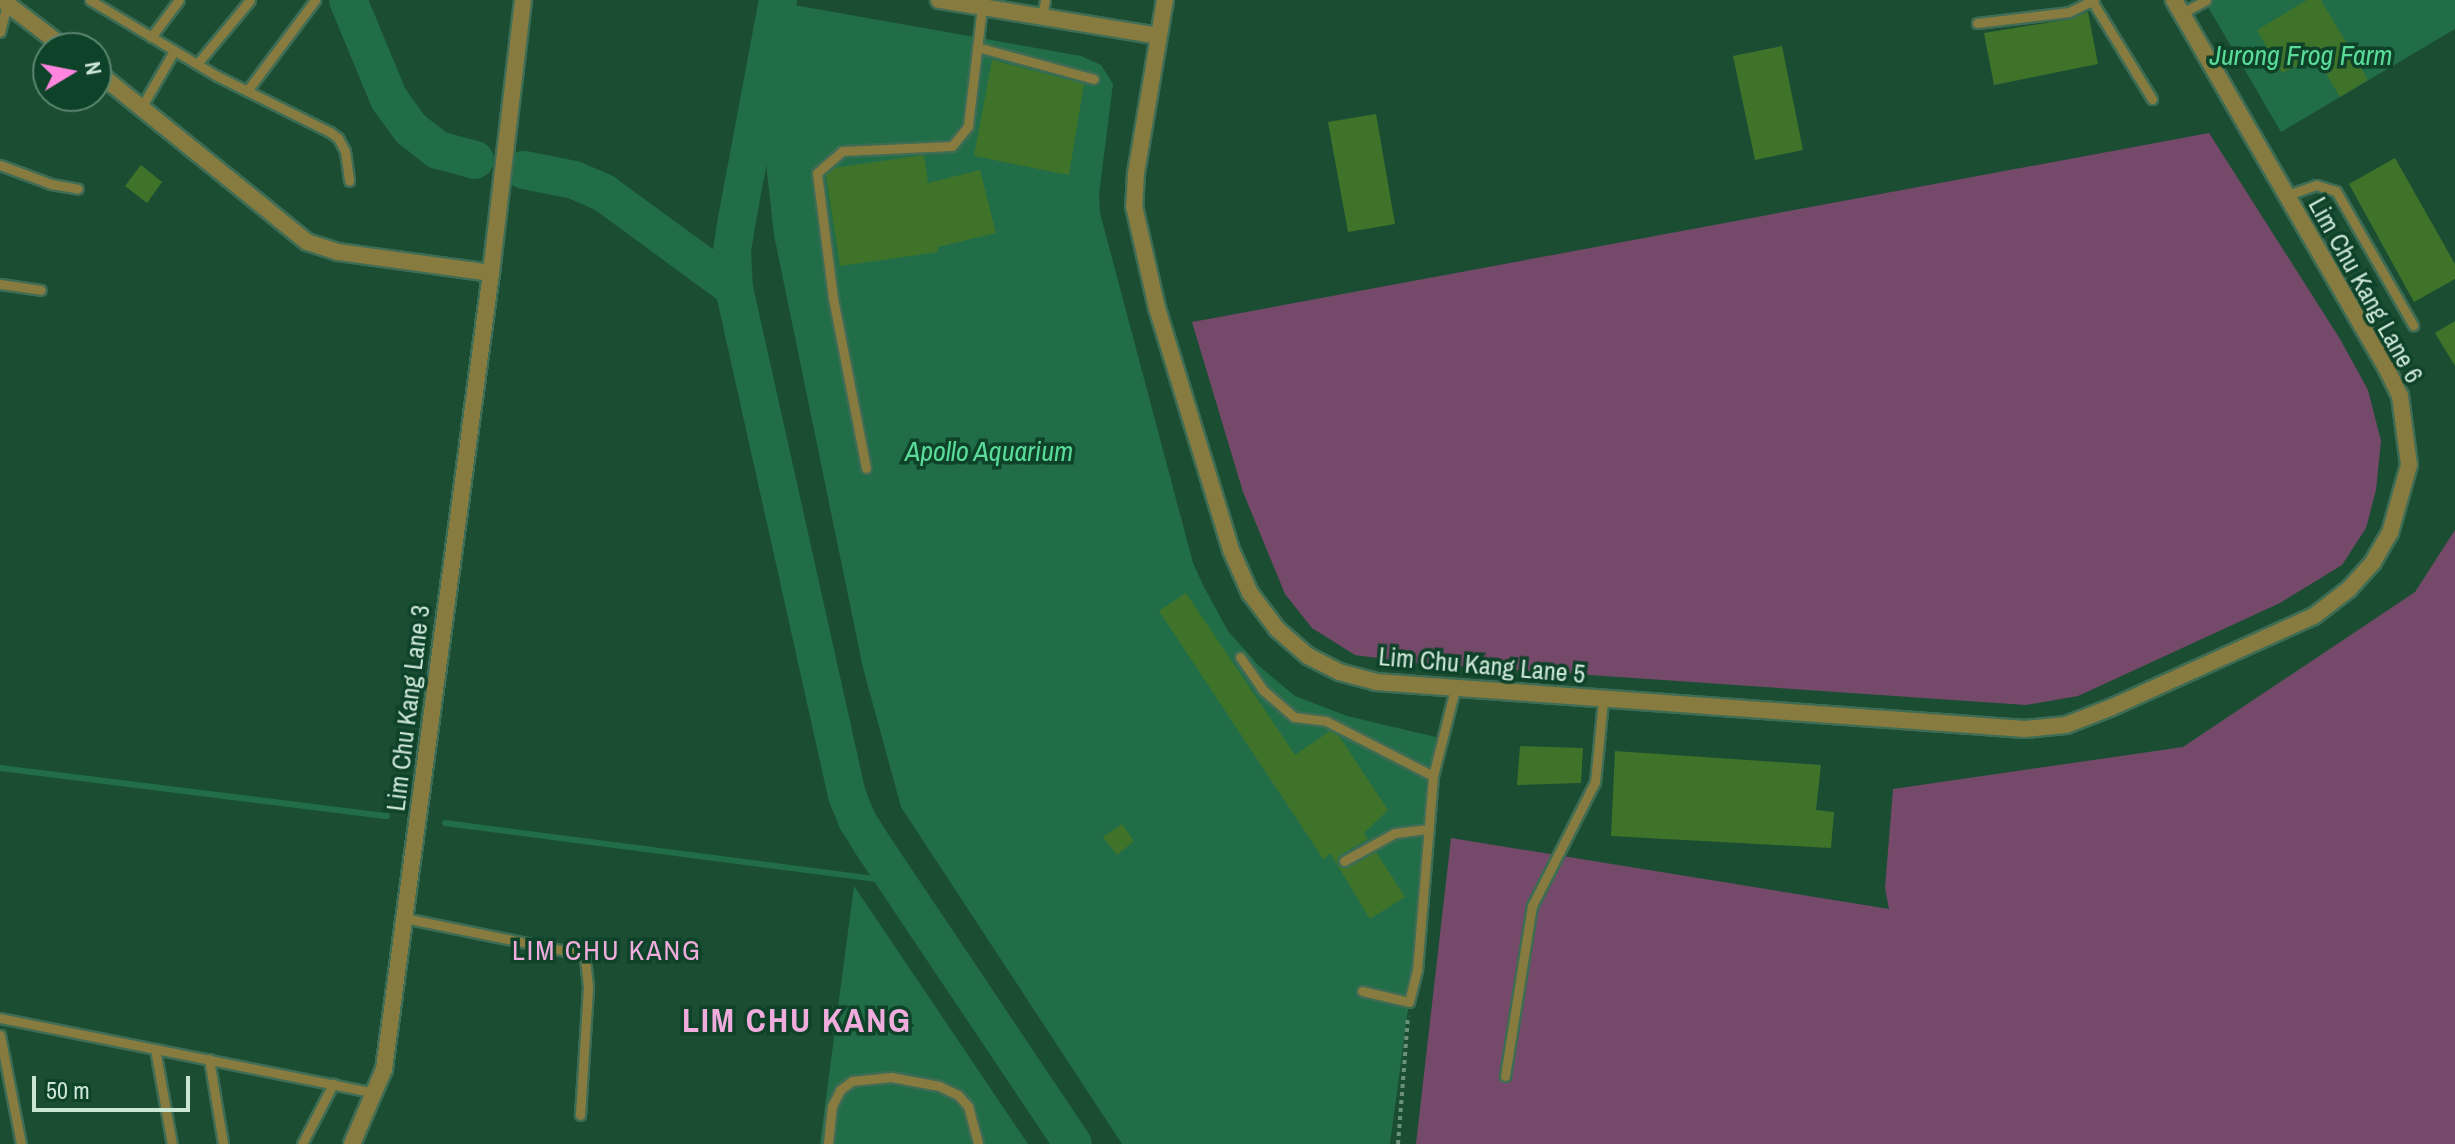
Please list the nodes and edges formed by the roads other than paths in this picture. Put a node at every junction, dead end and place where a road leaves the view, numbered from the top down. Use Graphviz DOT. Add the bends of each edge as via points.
graph roads {
  1 [pos="90,0"];
  2 [pos="113,0"];
  3 [pos="179,0"];
  4 [pos="250,0"];
  5 [pos="315,0"];
  6 [pos="523,0"];
  7 [pos="939,0"];
  8 [pos="1165,0"];
  9 [pos="2206,0"];
  10 [pos="2093,1"];
  11 [pos="4,2"];
  12 [pos="982,7"];
  13 [pos="2178,7"];
  14 [pos="1043,8"];
  15 [pos="106,9"];
  16 [pos="1977,23"];
  17 [pos="0,32"];
  18 [pos="44,32"];
  19 [pos="1158,36"];
  20 [pos="151,37"];
  21 [pos="977,47"];
  22 [pos="174,51"];
  23 [pos="197,64"];
  24 [pos="1094,79"];
  25 [pos="112,83"];
  26 [pos="247,91"];
  27 [pos="2152,99"];
  28 [pos="142,106"];
  29 [pos="0,165"];
  30 [pos="349,181"];
  31 [pos="78,189"];
  32 [pos="2287,195"];
  33 [pos="491,273"];
  34 [pos="0,284"];
  35 [pos="41,290"];
  36 [pos="2413,325"];
  37 [pos="866,468"];
  38 [pos="1240,657"];
  39 [pos="1455,689"];
  40 [pos="1603,700"];
  41 [pos="2066,725"];
  42 [pos="1433,776"];
  43 [pos="1429,829"];
  44 [pos="1344,861"];
  45 [pos="404,918"];
  46 [pos="1362,991"];
  47 [pos="0,1018"];
  48 [pos="0,1035"];
  49 [pos="155,1049"];
  50 [pos="209,1059"];
  51 [pos="1505,1076"];
  52 [pos="333,1084"];
  53 [pos="376,1093"];
  54 [pos="580,1115"];
  55 [pos="21,1144"];
  56 [pos="172,1144"];
  57 [pos="223,1144"];
  58 [pos="302,1144"];
  59 [pos="352,1144"];
  60 [pos="828,1144"];
  61 [pos="978,1144"];
  1 -- 15 [label="lane"];
  2 -- 15 [label="lane"];
  3 -- 20 [label="lane"];
  4 -- 23 [label="lane"];
  5 -- 26 [label="lane"];
  6 -- 33 [label="street, Lim Chu Kang Lane 3"];
  7 -- 12 [label="street"];
  8 -- 19 [label="street, Lim Chu Kang Lane 5"];
  9 -- 13 [label="lane"];
  10 -- 16 [label="lane" via="2069,12"];
  10 -- 27 [label="lane"];
  11 -- 17 [label="lane"];
  11 -- 18 [label="street"];
  12 -- 14 [label="street"];
  12 -- 21 [label="lane"];
  13 -- 32 [label="street, Lim Chu Kang Lane 6"];
  14 -- 19 [label="street"];
  15 -- 20 [label="lane"];
  19 -- 39 [label="street, Lim Chu Kang Lane 5" via="1134,206 1157,308 1231,550 1250,593 1277,629 1308,656 1339,672 1376,682"];
  20 -- 22 [label="lane"];
  21 -- 24 [label="lane"];
  21 -- 37 [label="lane" via="968,126 952,146 842,151 817,173 833,298"];
  22 -- 23 [label="lane"];
  22 -- 28 [label="lane"];
  23 -- 26 [label="lane"];
  25 -- 28 [label="street"];
  26 -- 30 [label="lane" via="338,138"];
  28 -- 33 [label="street" via="307,242 338,252"];
  29 -- 31 [label="lane"];
  32 -- 36 [label="lane" via="2316,185 2336,191"];
  32 -- 41 [label="street, Lim Chu Kang Lane 6" via="2400,396 2409,465 2390,533 2349,589 2314,616"];
  33 -- 45 [label="street, Lim Chu Kang Lane 3"];
  34 -- 35 [label="lane"];
  38 -- 42 [label="lane" via="1263,690 1294,717 1326,721"];
  39 -- 40 [label="street, Lim Chu Kang Lane 5"];
  39 -- 42 [label="lane"];
  40 -- 41 [label="street, Lim Chu Kang Lane 5" via="2025,729"];
  40 -- 51 [label="lane" via="1595,782 1532,906"];
  42 -- 43 [label="lane"];
  43 -- 44 [label="lane" via="1395,833"];
  43 -- 46 [label="lane" via="1417,971 1409,1002"];
  45 -- 53 [label="street, Lim Chu Kang Lane 3" via="384,1069"];
  45 -- 54 [label="lane" via="585,958"];
  47 -- 49 [label="lane"];
  48 -- 55 [label="lane"];
  49 -- 50 [label="lane"];
  49 -- 56 [label="lane"];
  50 -- 52 [label="lane"];
  50 -- 57 [label="lane"];
  52 -- 53 [label="lane"];
  52 -- 58 [label="lane"];
  53 -- 59 [label="street, Lim Chu Kang Lane 3"];
  60 -- 61 [label="lane" via="832,1106 840,1090 852,1081 891,1077 958,1095 968,1106"];
}
